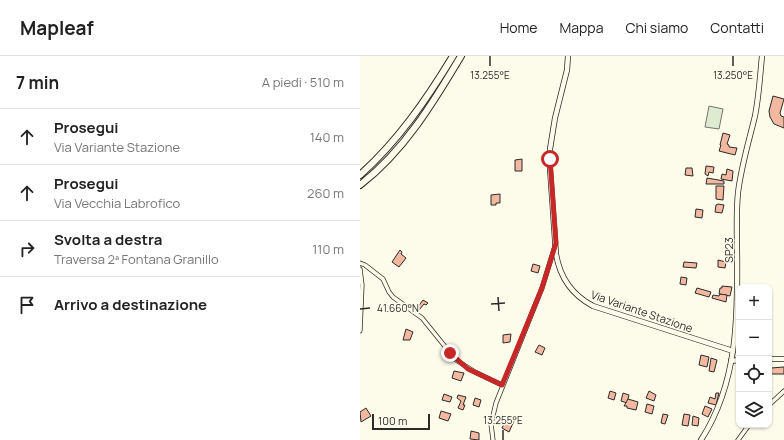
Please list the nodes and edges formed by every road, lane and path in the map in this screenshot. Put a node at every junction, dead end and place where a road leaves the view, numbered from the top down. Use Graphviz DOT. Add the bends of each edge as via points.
graph roads {
  1 [pos="453,56"];
  2 [pos="461,56"];
  3 [pos="568,56"];
  4 [pos="762,56"];
  5 [pos="360,175"];
  6 [pos="360,185"];
  7 [pos="556,243"];
  8 [pos="360,263"];
  9 [pos="360,269"];
  10 [pos="360,331"];
  11 [pos="733,351"];
  12 [pos="772,359"];
  13 [pos="784,359"];
  14 [pos="731,360"];
  15 [pos="736,360"];
  16 [pos="502,385"];
  17 [pos="784,391"];
  18 [pos="772,402"];
  19 [pos="747,428"];
  20 [pos="493,440"];
  21 [pos="701,440"];
  22 [pos="738,440"];
  1 -- 5 [label="highway" via="405,127"];
  2 -- 6 [label="highway" via="404,143"];
  3 -- 7 [label="street, Via Variante Stazione" via="550,144"];
  4 -- 11 [label="street, SP23 / SP23" via="757,106 738,193"];
  7 -- 11 [label="street, Via Variante Stazione" via="558,263 563,276 571,289 586,302 600,309"];
  7 -- 16 [label="street" via="542,288"];
  8 -- 16 [label="street" via="383,279 393,297 421,317 456,360"];
  9 -- 10 [label="street"];
  11 -- 14 [label="street, SP23 / SP23"];
  12 -- 13 [label="street"];
  14 -- 15 [label="street"];
  14 -- 21 [label="street, SP23 / SP23" via="719,408"];
  16 -- 20 [label="street" via="492,416"];
  17 -- 18 [label="street"];
  19 -- 22 [label="street"];
}
